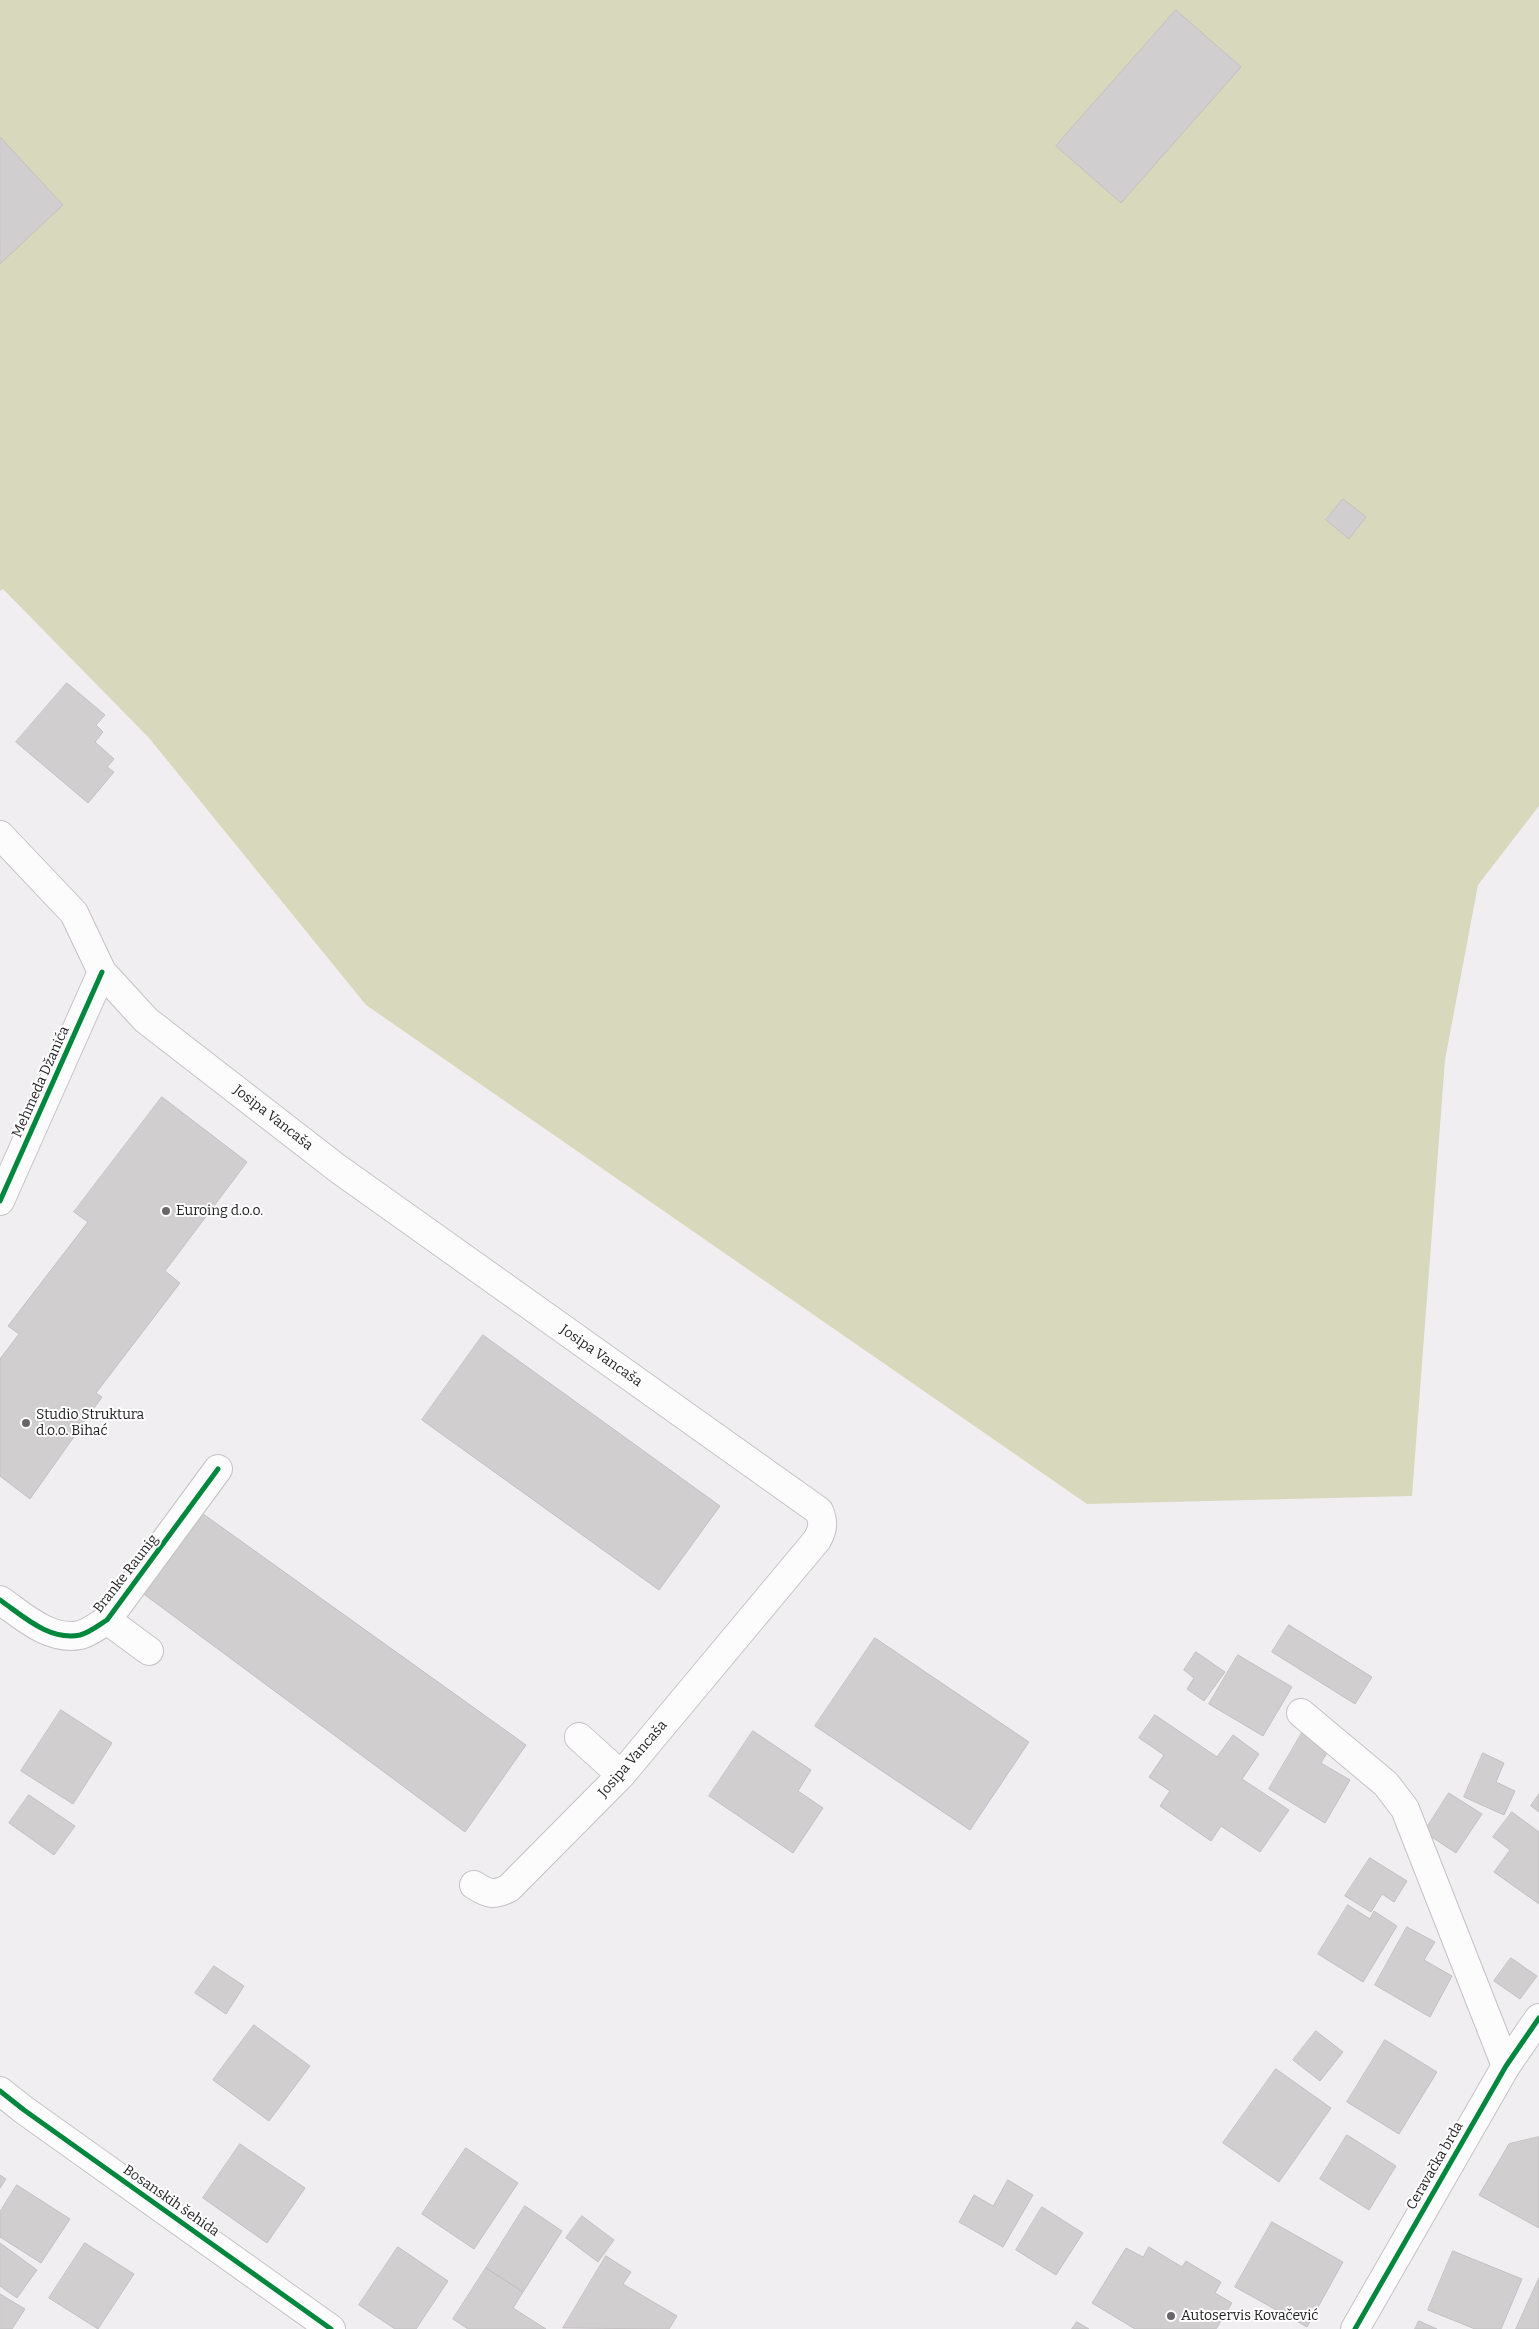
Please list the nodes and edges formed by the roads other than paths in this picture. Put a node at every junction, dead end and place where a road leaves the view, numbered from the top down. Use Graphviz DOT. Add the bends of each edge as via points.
graph roads {
  1 [pos="0,835"];
  2 [pos="102,972"];
  3 [pos="0,1201"];
  4 [pos="218,1469"];
  5 [pos="0,1600"];
  6 [pos="107,1620"];
  7 [pos="149,1651"];
  8 [pos="1301,1712"];
  9 [pos="579,1737"];
  10 [pos="621,1775"];
  11 [pos="474,1885"];
  12 [pos="1539,2019"];
  13 [pos="1506,2066"];
  14 [pos="0,2090"];
  15 [pos="331,2329"];
  16 [pos="1355,2329"];
  1 -- 2 [label="street, Josipa Vancaša" via="74,913"];
  2 -- 3 [label="street, Mehmeda Džanića"];
  2 -- 10 [label="street, Josipa Vancaša" via="146,1020 338,1168 819,1511 823,1520 817,1540"];
  4 -- 6 [label="street, Branke Raunig"];
  5 -- 6 [label="street, Branke Raunig" via="40,1628 60,1635 81,1635"];
  6 -- 7 [label="street"];
  8 -- 13 [label="street" via="1386,1784 1404,1809"];
  9 -- 10 [label="street"];
  10 -- 11 [label="street, Josipa Vancaša" via="509,1888 498,1894 487,1893"];
  12 -- 13 [label="street, Ceravačka brda"];
  13 -- 16 [label="street, Ceravačka brda"];
  14 -- 15 [label="street, Bosanskih šehida"];
}
